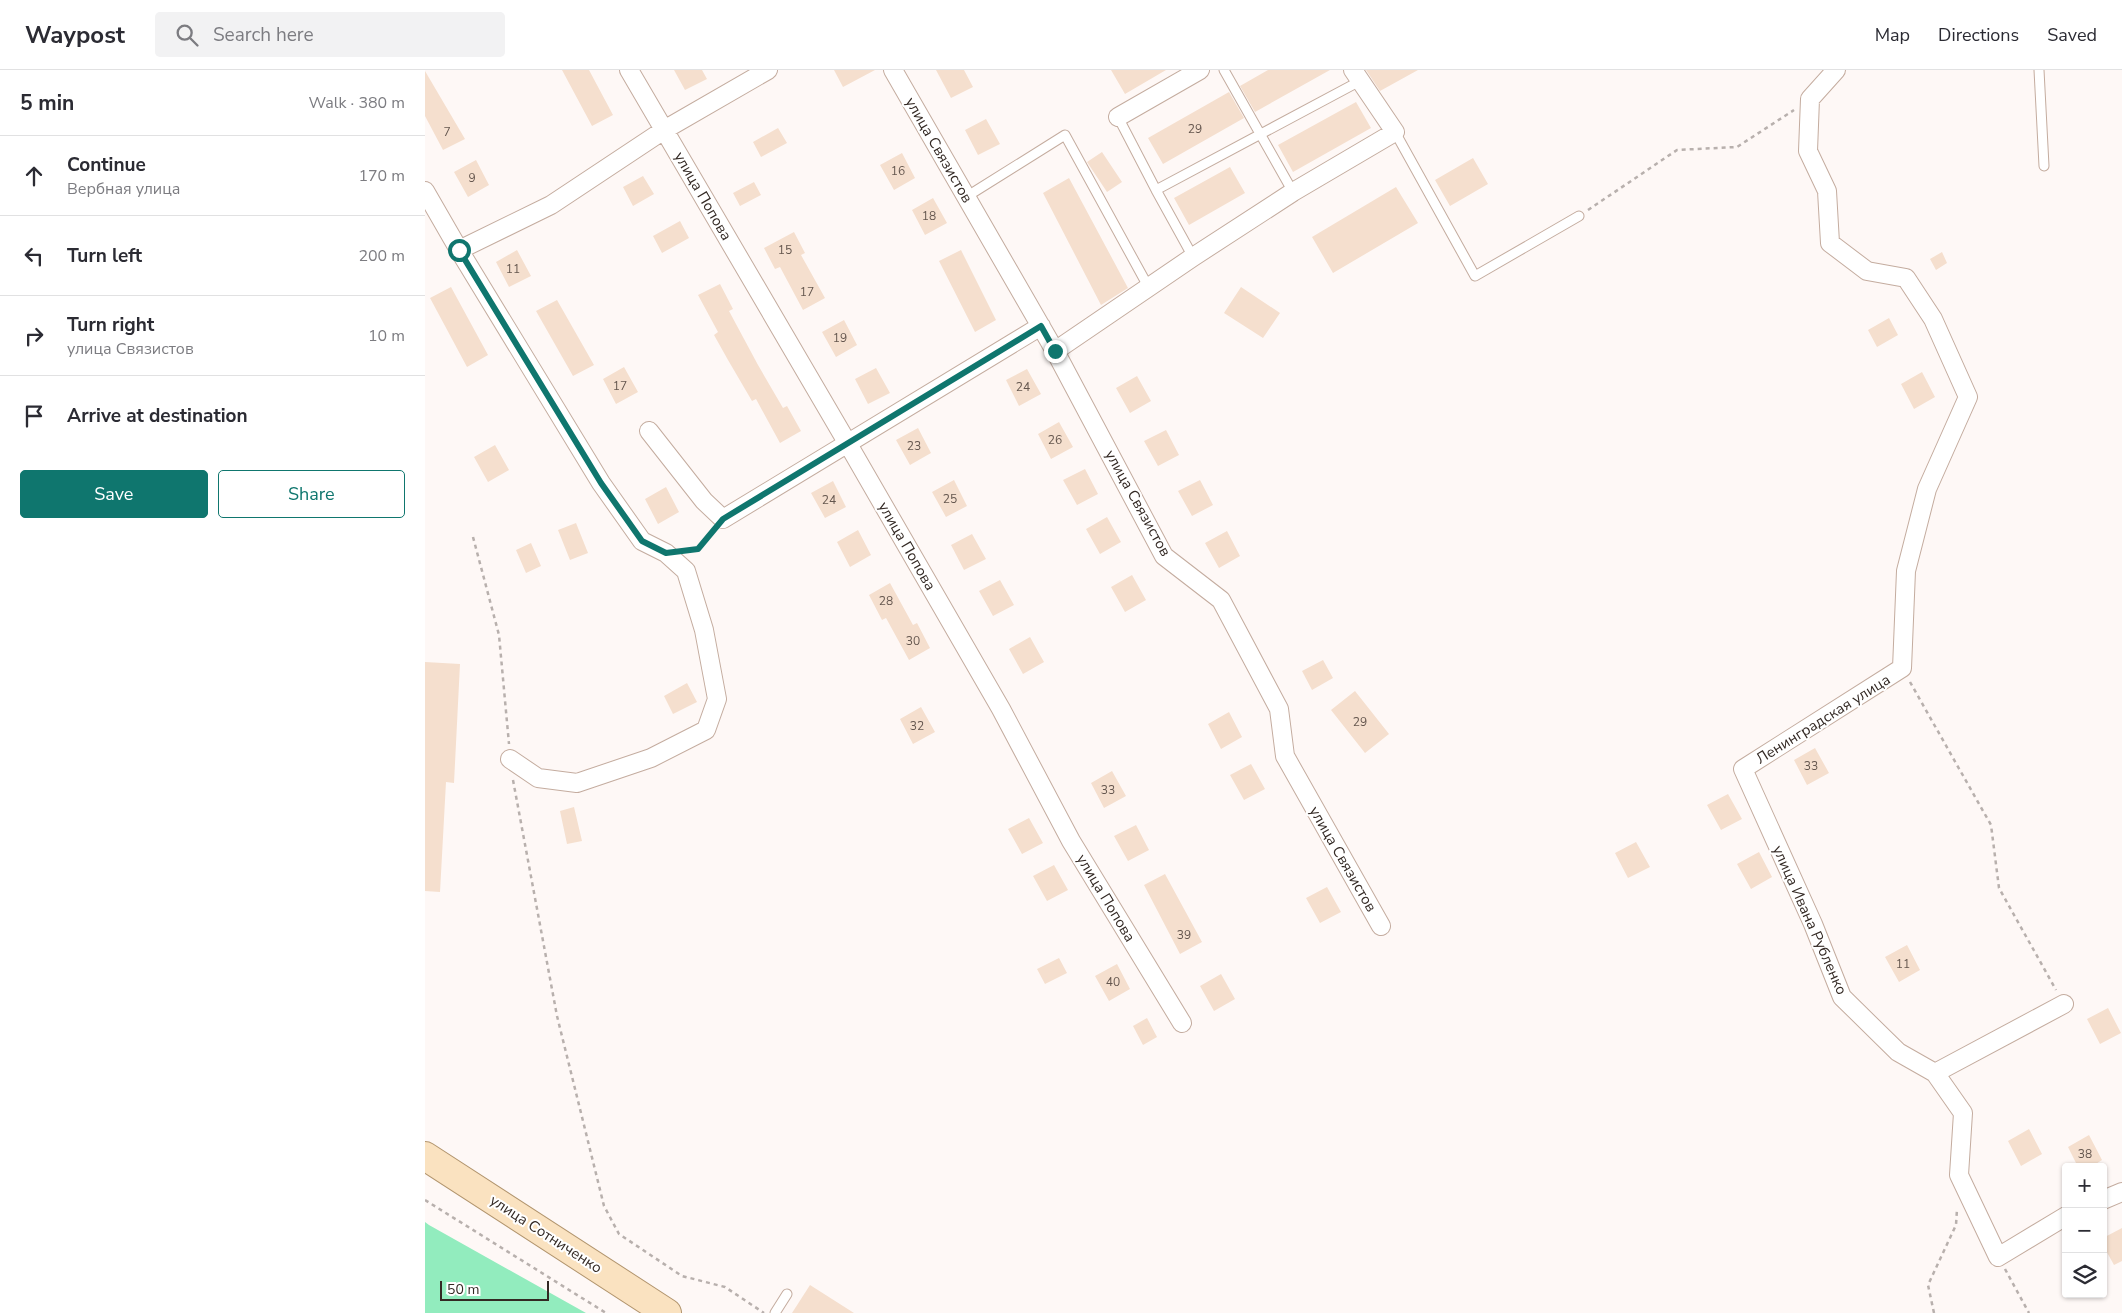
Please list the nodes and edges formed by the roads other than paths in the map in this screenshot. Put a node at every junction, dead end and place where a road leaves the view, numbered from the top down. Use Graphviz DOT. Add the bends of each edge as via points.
graph roads {
  1 [pos="629,70"];
  2 [pos="769,70"];
  3 [pos="893,70"];
  4 [pos="1200,70"];
  5 [pos="1224,70"];
  6 [pos="1836,70"];
  7 [pos="2039,70"];
  8 [pos="1356,76"];
  9 [pos="1119,117"];
  10 [pos="664,130"];
  11 [pos="1395,132"];
  12 [pos="1261,134"];
  13 [pos="2044,166"];
  14 [pos="1156,190"];
  15 [pos="425,191"];
  16 [pos="1293,192"];
  17 [pos="966,197"];
  18 [pos="1579,216"];
  19 [pos="459,250"];
  20 [pos="1193,257"];
  21 [pos="1149,288"];
  22 [pos="1041,326"];
  23 [pos="1055,351"];
  24 [pos="649,431"];
  25 [pos="848,444"];
  26 [pos="510,759"];
  27 [pos="1743,769"];
  28 [pos="1381,926"];
  29 [pos="2064,1004"];
  30 [pos="1182,1023"];
  31 [pos="1935,1073"];
  32 [pos="425,1156"];
  33 [pos="2122,1192"];
  34 [pos="2107,1198"];
  35 [pos="2062,1218"];
  36 [pos="787,1294"];
  37 [pos="667,1313"];
  38 [pos="775,1313"];
  1 -- 10 [label="street, улица Попова"];
  2 -- 10 [label="street"];
  3 -- 17 [label="street, улица Связистов"];
  4 -- 9 [label="street"];
  5 -- 12 [label="lane"];
  6 -- 27 [label="street, Ленинградская улица" via="1810,99 1808,151 1827,191 1830,243 1867,271 1905,278 1933,319 1968,397 1927,490 1906,571 1902,668"];
  7 -- 13 [label="lane"];
  8 -- 11 [label="street"];
  8 -- 12 [label="lane"];
  9 -- 14 [label="lane"];
  10 -- 19 [label="street" via="551,205"];
  10 -- 25 [label="street, улица Попова"];
  11 -- 16 [label="street"];
  11 -- 18 [label="lane" via="1475,276"];
  12 -- 14 [label="lane"];
  12 -- 16 [label="lane"];
  14 -- 20 [label="lane"];
  15 -- 19 [label="street"];
  16 -- 20 [label="street"];
  17 -- 21 [label="lane" via="1065,135"];
  17 -- 22 [label="street, улица Связистов"];
  19 -- 26 [label="street" via="601,483 642,541 666,553 686,570 704,630 717,699 706,730 651,758 577,783 538,778"];
  20 -- 21 [label="street"];
  21 -- 23 [label="street"];
  22 -- 23 [label="street, улица Связистов"];
  22 -- 25 [label="street"];
  23 -- 28 [label="street, улица Связистов" via="1164,556 1221,600 1279,709 1285,756"];
  24 -- 25 [label="street" via="703,501 723,519"];
  25 -- 30 [label="street, улица Попова" via="1001,709 1071,841"];
  27 -- 31 [label="street, улица Ивана Рубленко" via="1842,997 1898,1052"];
  29 -- 31 [label="street"];
  31 -- 35 [label="street, улица Ивана Рубленко" via="1963,1113 1959,1175 1998,1257"];
  32 -- 37 [label="main road, улица Сотниченко"];
  33 -- 34 [label="street"];
  36 -- 38 [label="lane"];
}
